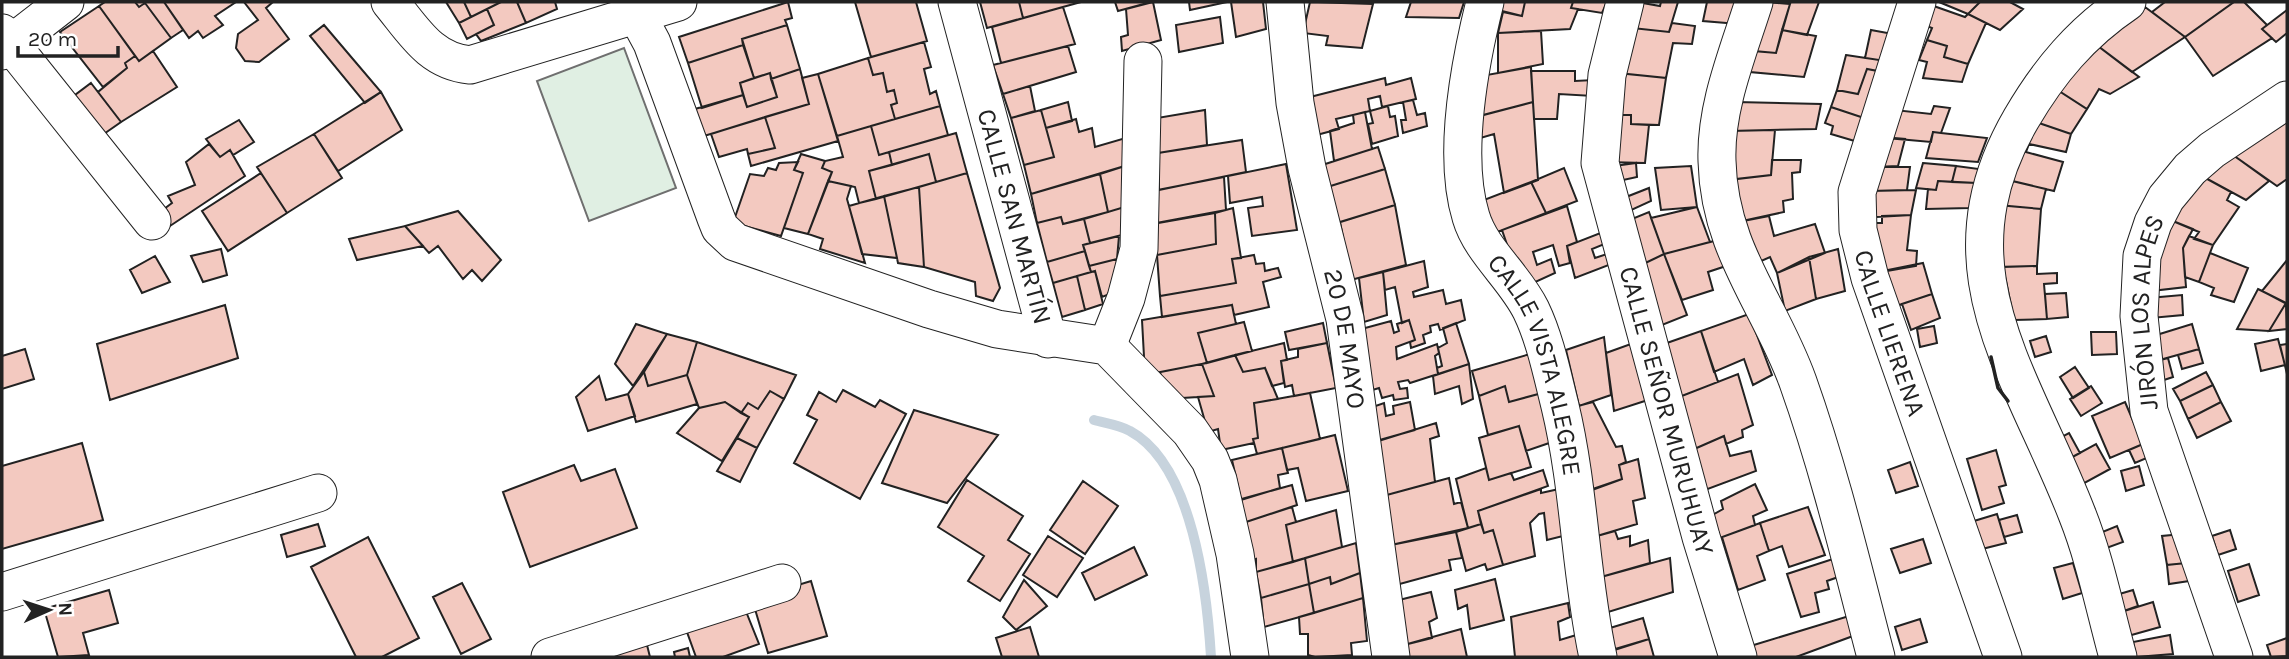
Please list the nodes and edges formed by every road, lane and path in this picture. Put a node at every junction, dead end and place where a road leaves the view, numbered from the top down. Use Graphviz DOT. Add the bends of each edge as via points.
graph roads {
  1 [pos="65,2"];
  2 [pos="390,2"];
  3 [pos="678,2"];
  4 [pos="957,2"];
  5 [pos="1485,2"];
  6 [pos="1625,2"];
  7 [pos="1754,2"];
  8 [pos="1917,2"];
  9 [pos="2127,2"];
  10 [pos="633,8"];
  11 [pos="1288,9"];
  12 [pos="5,43"];
  13 [pos="1143,61"];
  14 [pos="2287,100"];
  15 [pos="152,221"];
  16 [pos="1048,339"];
  17 [pos="1107,346"];
  18 [pos="318,493"];
  19 [pos="782,583"];
  20 [pos="2,592"];
  21 [pos="551,657"];
  22 [pos="1250,657"];
  23 [pos="1391,657"];
  24 [pos="1598,657"];
  25 [pos="1738,657"];
  26 [pos="1876,657"];
  27 [pos="2003,657"];
  28 [pos="2118,657"];
  29 [pos="2234,657"];
  1 -- 12 [label="street"];
  2 -- 10 [label="street" via="427,48 455,63 484,62"];
  3 -- 10 [label="street"];
  4 -- 16 [label="street, CALLE SAN MARTÍN"];
  5 -- 24 [label="street, CALLE VISTA ALEGRE" via="1464,129 1471,217 1531,310 1542,339 1579,509"];
  6 -- 25 [label="street, CALLE SEÑOR MURUHUAY" via="1607,75 1600,163"];
  7 -- 26 [label="street" via="1724,102 1716,160 1725,221 1740,263 1787,356 1820,449"];
  8 -- 27 [label="street, CALLE LIERENA" via="1861,174 1858,230 1870,278"];
  9 -- 28 [label="street" via="2099,21 2062,57 2020,121 2000,157 1982,248 1999,325 2037,428 2078,515"];
  10 -- 16 [label="street" via="652,43 716,218 727,236 745,247 929,309"];
  11 -- 23 [label="street, 20 DE MAYO" via="1295,103 1307,169 1348,333"];
  12 -- 15 [label="street"];
  13 -- 17 [label="street" via="1139,249"];
  14 -- 29 [label="street, JIRÓN LOS ALPES" via="2190,169 2152,223 2142,256 2138,316 2149,411"];
  16 -- 17 [label="street, CALLE SAN MARTÍN"];
  17 -- 22 [label="street" via="1190,431 1218,480 1235,554"];
  18 -- 20 [label="street"];
  19 -- 21 [label="street"];
}
